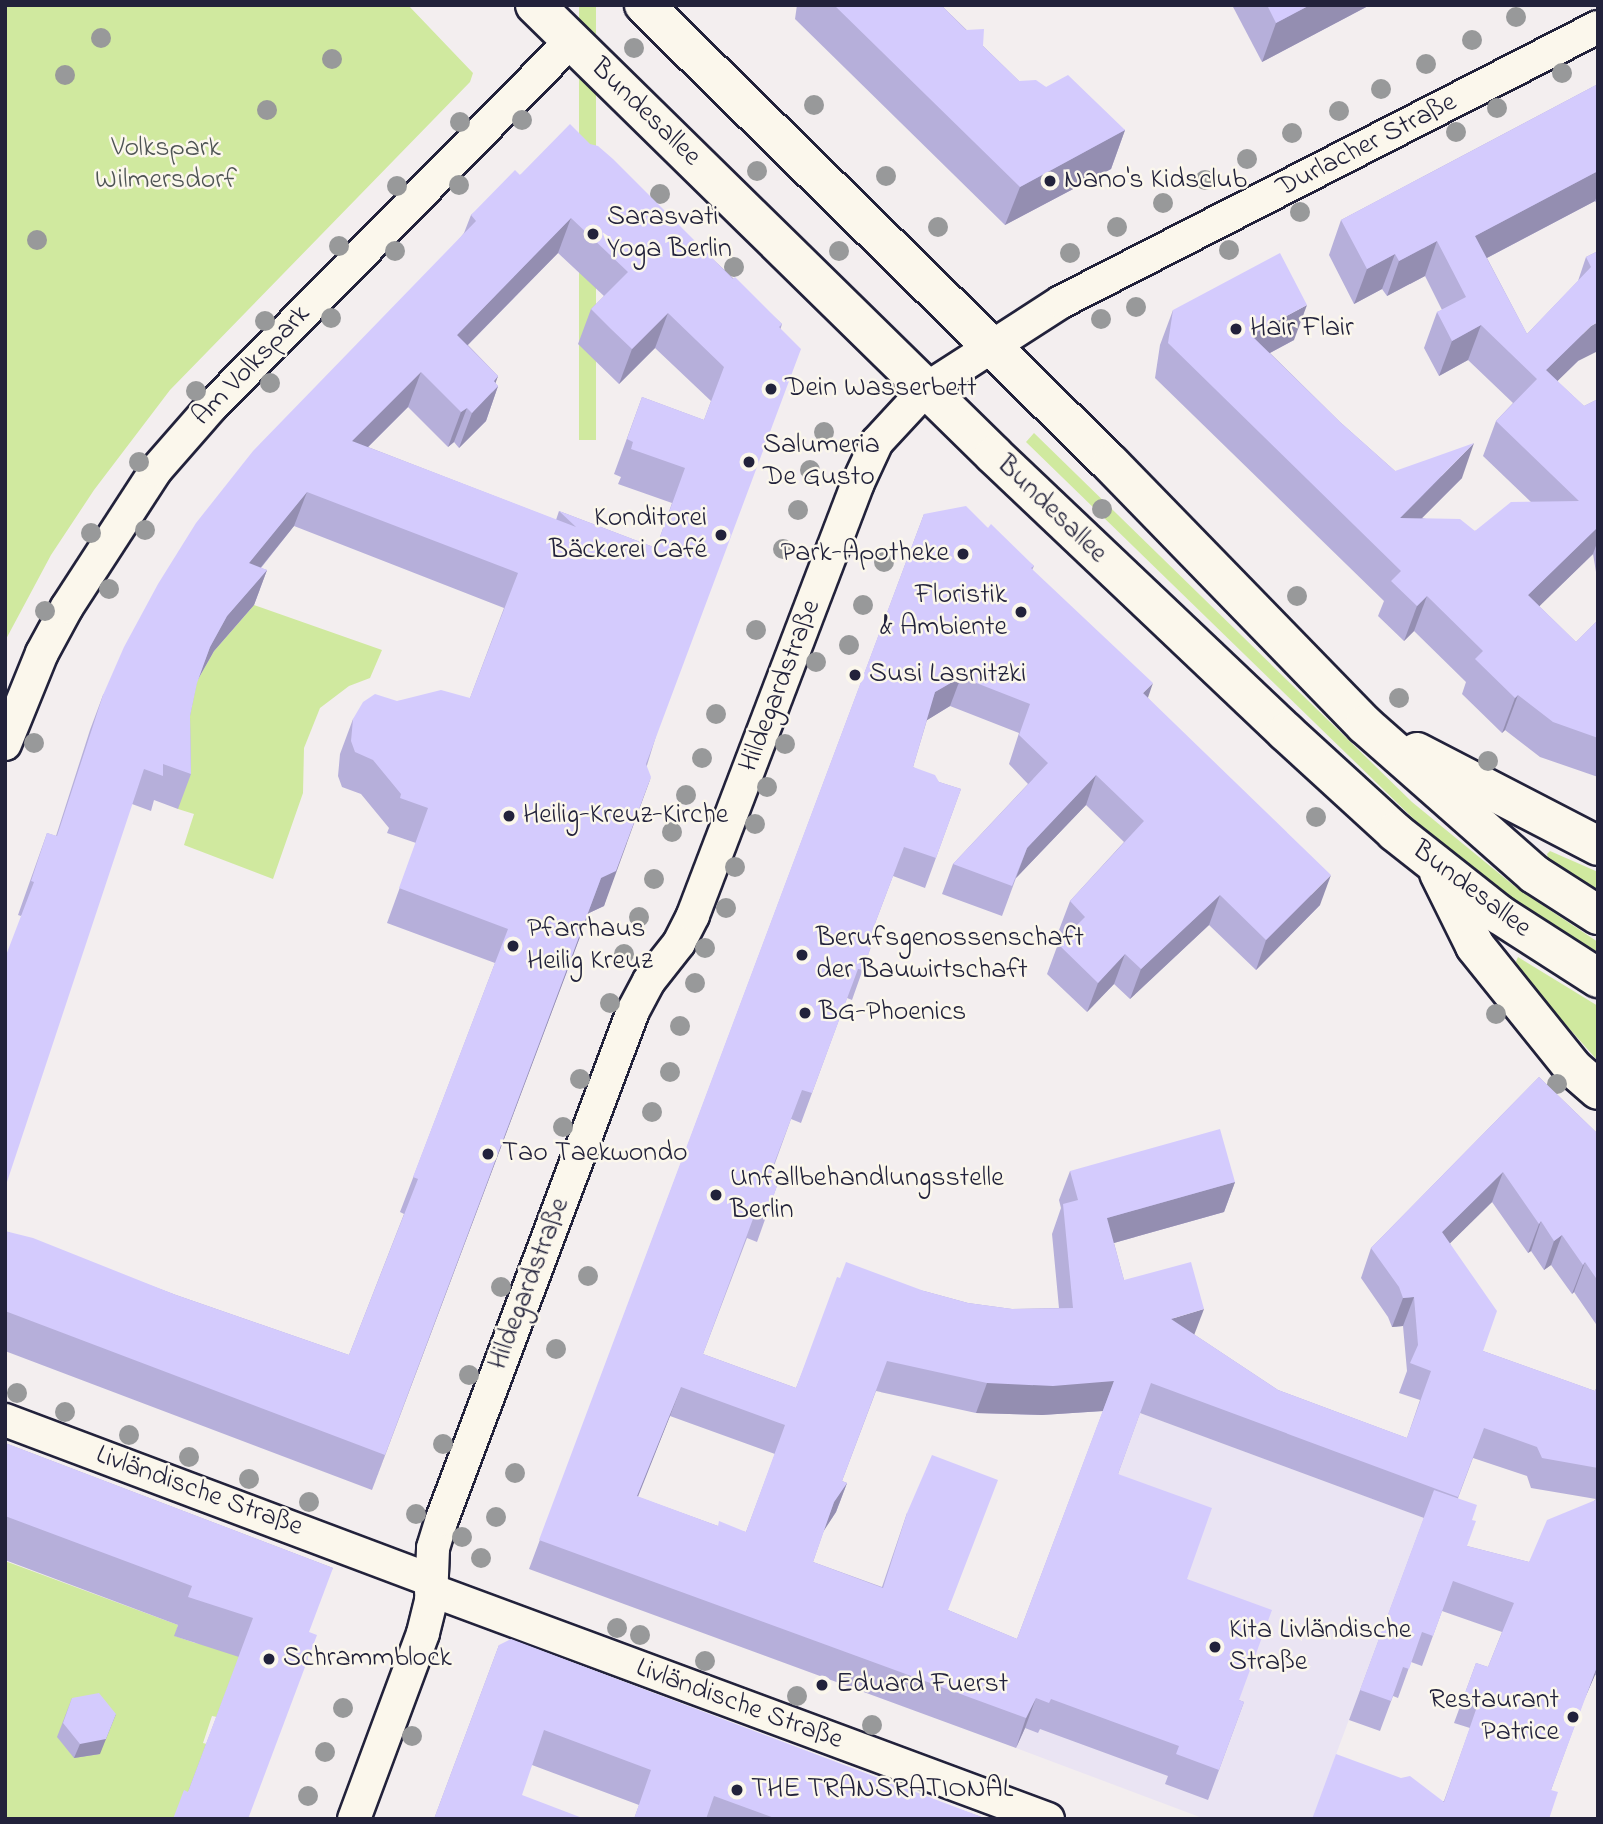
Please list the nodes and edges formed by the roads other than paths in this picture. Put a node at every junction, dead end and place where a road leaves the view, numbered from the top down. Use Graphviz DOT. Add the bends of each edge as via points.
graph roads {
  1 [pos="534,5"];
  2 [pos="644,5"];
  3 [pos="1598,27"];
  4 [pos="571,41"];
  5 [pos="990,345"];
  6 [pos="926,389"];
  7 [pos="1365,726"];
  8 [pos="5,744"];
  9 [pos="1598,846"];
  10 [pos="1434,863"];
  11 [pos="1598,915"];
  12 [pos="1598,978"];
  13 [pos="1598,1090"];
  14 [pos="5,1420"];
  15 [pos="431,1585"];
  16 [pos="354,1819"];
  17 [pos="1048,1819"];
  1 -- 4 [label="main road, Bundesallee"];
  2 -- 5 [label="main road, Bundesallee"];
  3 -- 5 [label="street, Durlacher Straße" via="1061,302"];
  4 -- 6 [label="main road, Bundesallee"];
  4 -- 8 [label="street, Am Volkspark" via="211,407 156,470 67,607 42,653"];
  5 -- 6 [label="street, Durlacher Straße"];
  5 -- 7 [label="main road, Bundesallee"];
  6 -- 10 [label="main road, Bundesallee" via="1157,612"];
  6 -- 15 [label="street, Hildegardstraße" via="877,442 693,915 633,1011 442,1519 433,1548"];
  7 -- 9 [label="main road"];
  7 -- 11 [label="main road, Bundesallee" via="1534,874"];
  10 -- 12 [label="main road, Bundesallee" via="1500,915"];
  10 -- 13 [label="main road" via="1475,946 1573,1068"];
  14 -- 15 [label="street, Livländische Straße"];
  15 -- 16 [label="street, Hildegardstraße" via="424,1633"];
  15 -- 17 [label="street, Livländische Straße"];
}
